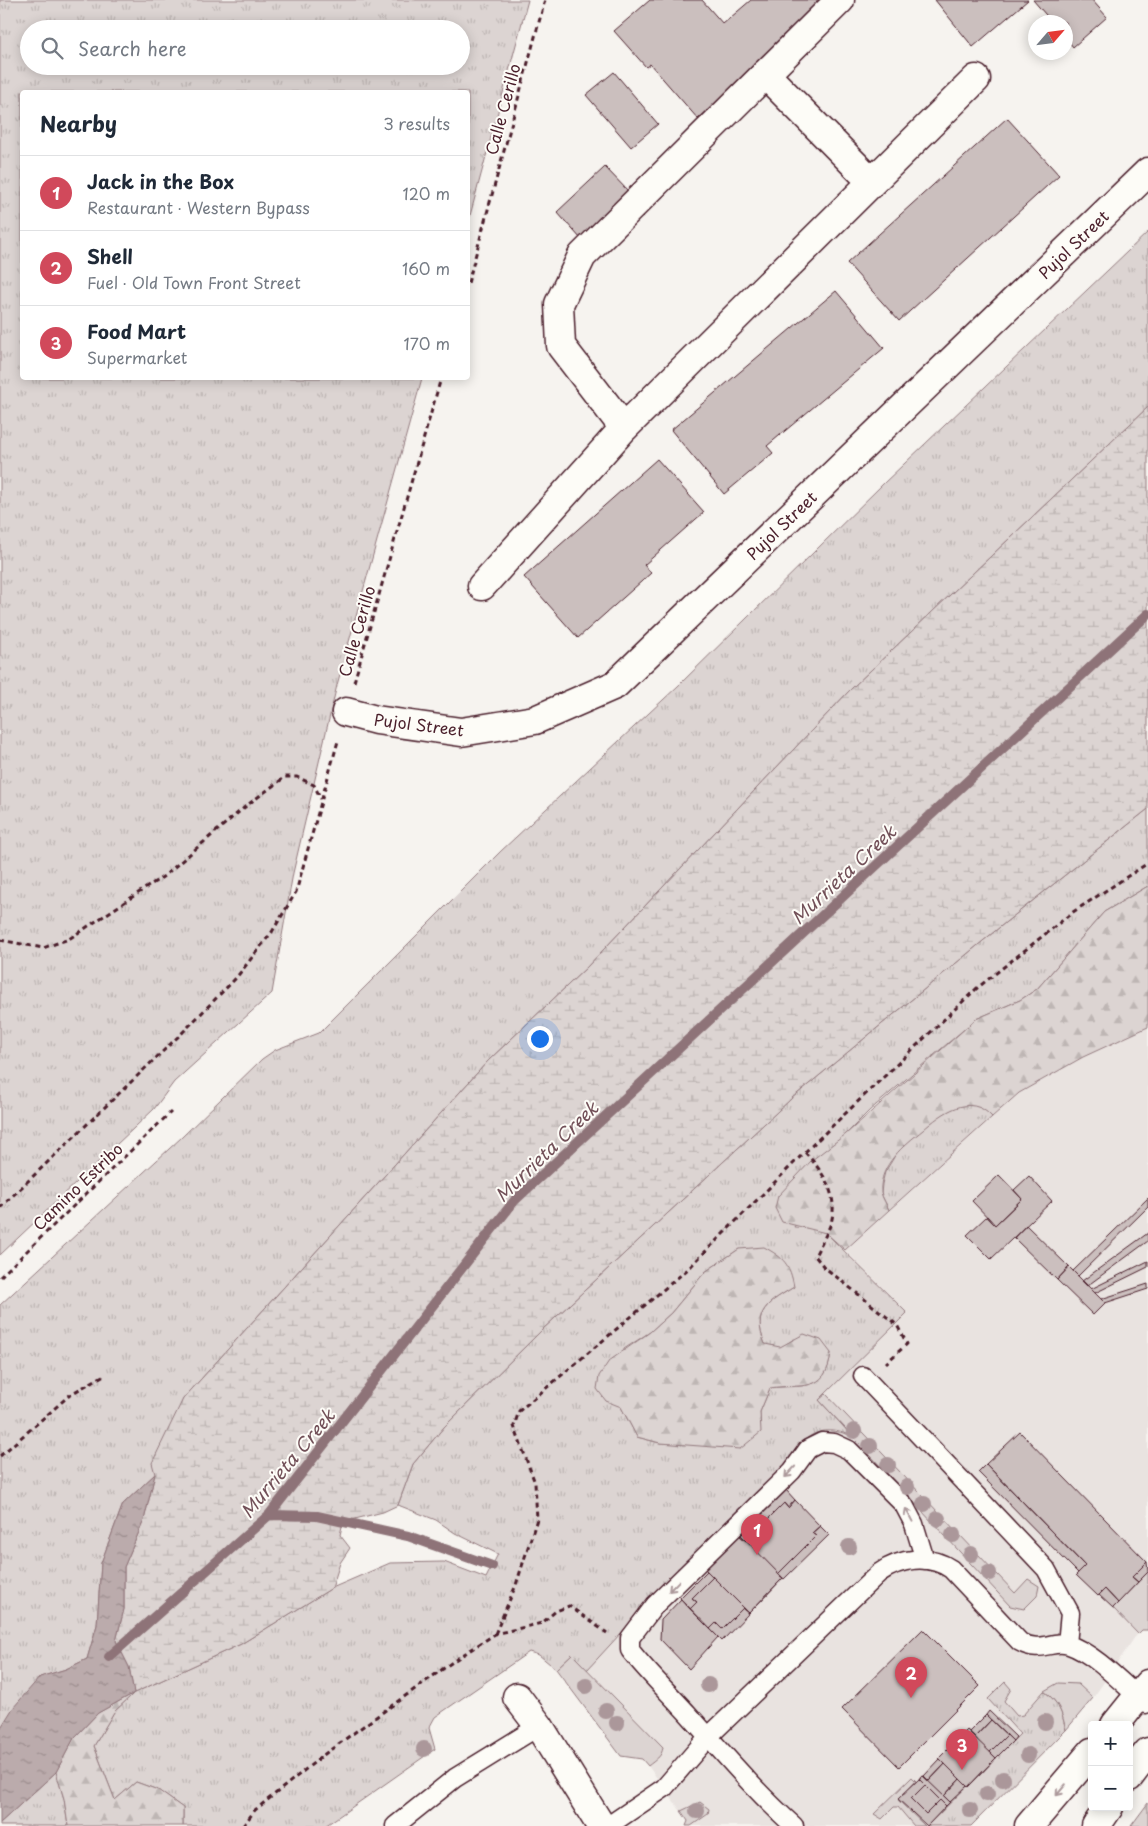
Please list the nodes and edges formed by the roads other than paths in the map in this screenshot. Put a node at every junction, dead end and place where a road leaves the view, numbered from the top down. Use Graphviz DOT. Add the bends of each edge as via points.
graph roads {
  1 [pos="840,0"];
  2 [pos="765,74"];
  3 [pos="976,79"];
  4 [pos="1148,172"];
  5 [pos="872,182"];
  6 [pos="624,428"];
  7 [pos="482,586"];
  8 [pos="346,712"];
  9 [pos="866,1378"];
  10 [pos="925,1560"];
  11 [pos="1068,1644"];
  12 [pos="1144,1696"];
  13 [pos="517,1697"];
  14 [pos="1118,1721"];
  15 [pos="539,1726"];
  16 [pos="708,1737"];
  17 [pos="1148,1752"];
  18 [pos="1088,1757"];
  19 [pos="1133,1772"];
  20 [pos="1106,1811"];
  21 [pos="395,1826"];
  22 [pos="601,1826"];
  23 [pos="608,1826"];
  24 [pos="794,1826"];
  25 [pos="1029,1826"];
  26 [pos="1096,1826"];
  1 -- 2 [label="street"];
  2 -- 5 [label="street"];
  2 -- 6 [label="street" via="582,256 559,304 561,346"];
  3 -- 5 [label="street"];
  4 -- 8 [label="street, Pujol Street" via="614,684 535,720 461,732 376,720"];
  5 -- 6 [label="street"];
  6 -- 7 [label="street"];
  9 -- 11 [label="lane" via="1046,1569 1070,1613"];
  10 -- 11 [label="lane" via="940,1562 951,1569 1020,1642 1030,1648"];
  10 -- 16 [label="lane" via="906,1560 879,1573"];
  10 -- 16 [label="lane, one-way" via="914,1524 904,1505 849,1450 822,1442 808,1449 792,1471 656,1605 630,1638 630,1650 646,1671"];
  11 -- 12 [label="lane"];
  12 -- 14 [label="street"];
  13 -- 15 [label="street"];
  15 -- 21 [label="lane" via="455,1778"];
  15 -- 22 [label="street"];
  16 -- 23 [label="lane" via="664,1788"];
  16 -- 24 [label="lane" via="736,1770"];
  17 -- 19 [label="street"];
  18 -- 25 [label="street, one-way"];
  20 -- 26 [label="street"];
}
